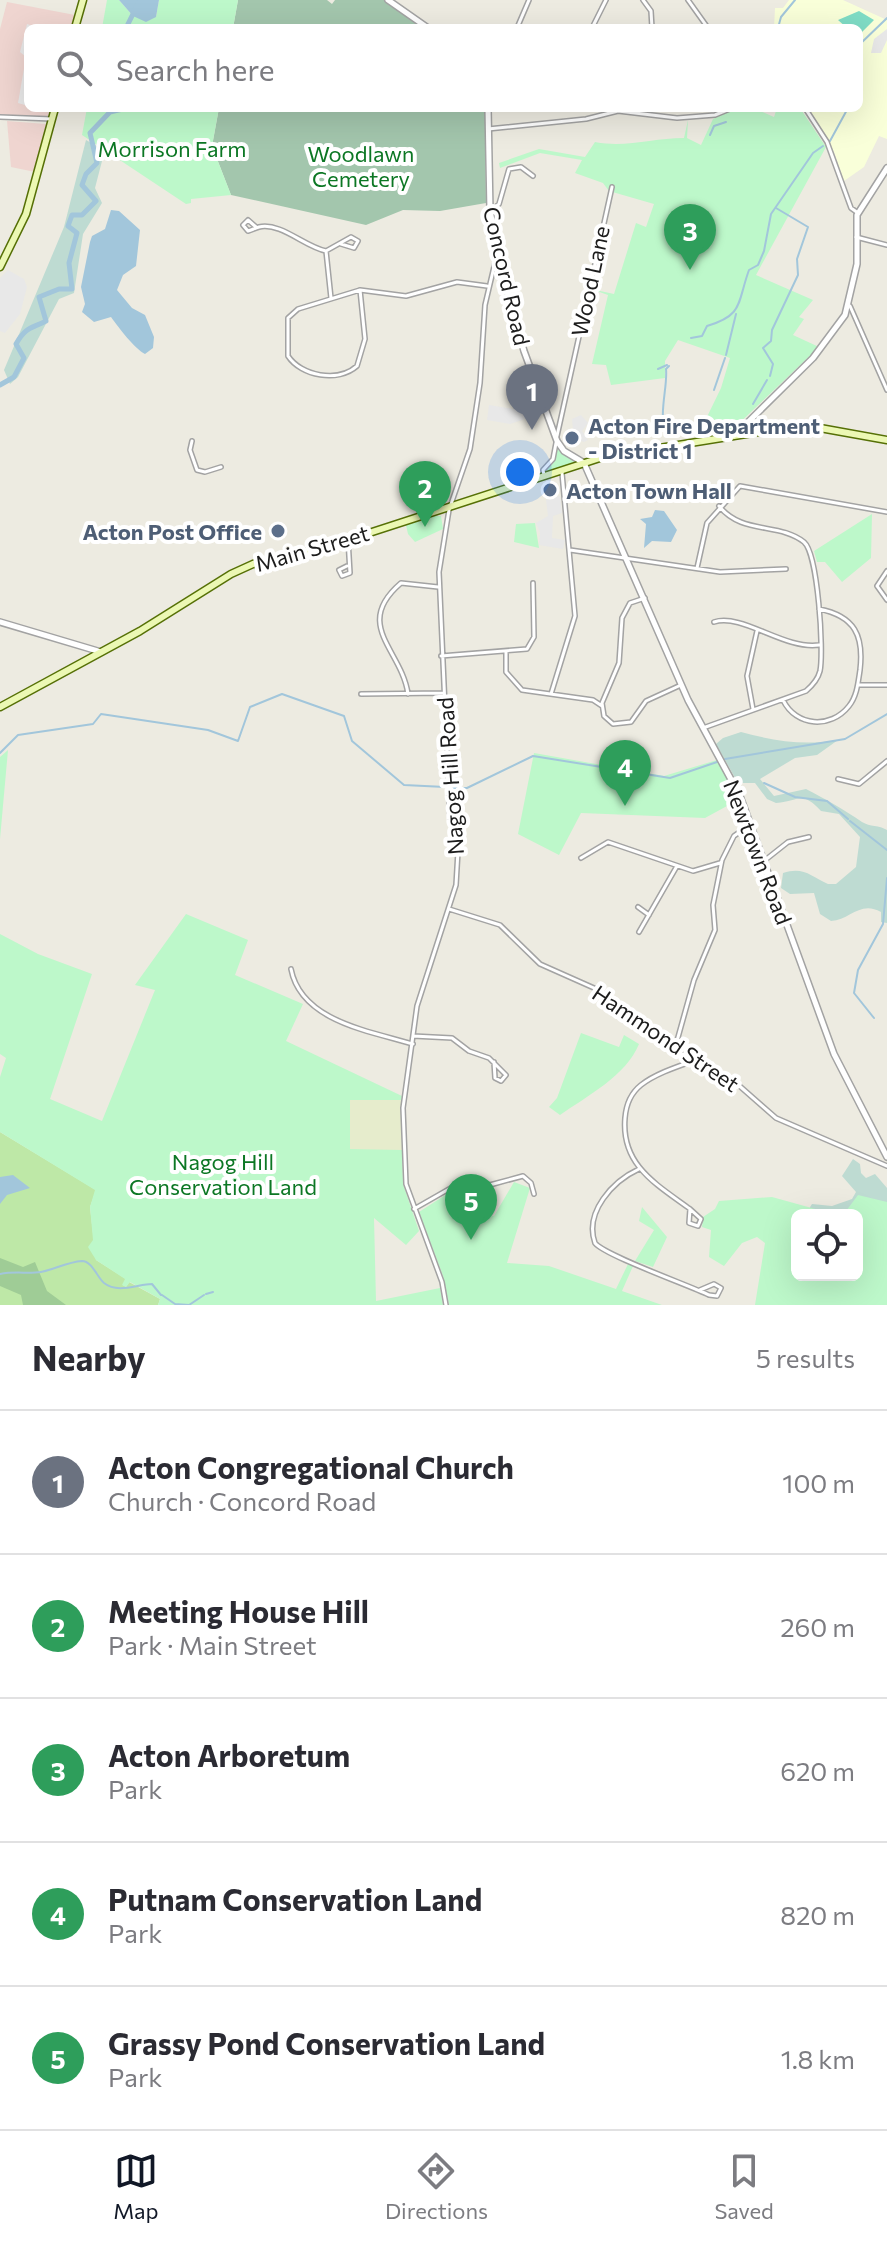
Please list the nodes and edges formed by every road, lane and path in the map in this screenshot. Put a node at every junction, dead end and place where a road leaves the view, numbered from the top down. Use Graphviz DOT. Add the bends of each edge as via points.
graph roads {
  1 [pos="83,0"];
  2 [pos="388,0"];
  3 [pos="529,0"];
  4 [pos="606,0"];
  5 [pos="643,0"];
  6 [pos="688,0"];
  7 [pos="76,24"];
  8 [pos="422,24"];
  9 [pos="519,24"];
  10 [pos="594,24"];
  11 [pos="652,24"];
  12 [pos="705,24"];
  13 [pos="54,112"];
  14 [pos="488,112"];
  15 [pos="614,112"];
  16 [pos="626,112"];
  17 [pos="722,112"];
  18 [pos="807,112"];
  19 [pos="0,117"];
  20 [pos="52,119"];
  21 [pos="487,129"];
  22 [pos="887,168"];
  23 [pos="533,176"];
  24 [pos="612,187"];
  25 [pos="490,209"];
  26 [pos="858,213"];
  27 [pos="256,227"];
  28 [pos="856,237"];
  29 [pos="341,244"];
  30 [pos="887,245"];
  31 [pos="498,250"];
  32 [pos="326,251"];
  33 [pos="0,267"];
  34 [pos="487,286"];
  35 [pos="360,290"];
  36 [pos="331,299"];
  37 [pos="850,306"];
  38 [pos="887,390"];
  39 [pos="559,423"];
  40 [pos="550,424"];
  41 [pos="734,436"];
  42 [pos="557,440"];
  43 [pos="887,440"];
  44 [pos="192,441"];
  45 [pos="584,463"];
  46 [pos="221,467"];
  47 [pos="562,469"];
  48 [pos="544,475"];
  49 [pos="451,506"];
  50 [pos="719,506"];
  51 [pos="439,509"];
  52 [pos="887,512"];
  53 [pos="446,523"];
  54 [pos="348,539"];
  55 [pos="570,550"];
  56 [pos="626,558"];
  57 [pos="347,566"];
  58 [pos="697,568"];
  59 [pos="786,569"];
  60 [pos="887,571"];
  61 [pos="533,583"];
  62 [pos="438,587"];
  63 [pos="645,598"];
  64 [pos="887,600"];
  65 [pos="817,609"];
  66 [pos="0,622"];
  67 [pos="714,622"];
  68 [pos="757,631"];
  69 [pos="819,645"];
  70 [pos="82,647"];
  71 [pos="506,651"];
  72 [pos="101,652"];
  73 [pos="441,656"];
  74 [pos="85,660"];
  75 [pos="681,685"];
  76 [pos="857,685"];
  77 [pos="887,685"];
  78 [pos="444,693"];
  79 [pos="361,694"];
  80 [pos="408,694"];
  81 [pos="551,694"];
  82 [pos="783,700"];
  83 [pos="602,706"];
  84 [pos="0,707"];
  85 [pos="753,710"];
  86 [pos="703,728"];
  87 [pos="887,761"];
  88 [pos="838,779"];
  89 [pos="751,824"];
  90 [pos="809,837"];
  91 [pos="581,858"];
  92 [pos="722,860"];
  93 [pos="764,861"];
  94 [pos="677,866"];
  95 [pos="638,907"];
  96 [pos="449,909"];
  97 [pos="649,915"];
  98 [pos="639,932"];
  99 [pos="291,969"];
  100 [pos="413,1036"];
  101 [pos="413,1044"];
  102 [pos="675,1048"];
  103 [pos="693,1060"];
  104 [pos="494,1062"];
  105 [pos="887,1157"];
  106 [pos="887,1166"];
  107 [pos="639,1169"];
  108 [pos="534,1194"];
  109 [pos="414,1209"];
  110 [pos="690,1209"];
  111 [pos="700,1290"];
  112 [pos="446,1305"];
  1 -- 7 [label="main road"];
  2 -- 8 [label="street"];
  3 -- 9 [label="street"];
  4 -- 10 [label="street"];
  5 -- 11 [label="street"];
  6 -- 12 [label="street"];
  13 -- 20 [label="main road"];
  14 -- 21 [label="street, Concord Road"];
  15 -- 21 [label="street"];
  16 -- 17 [label="street" via="677,118"];
  18 -- 26 [label="street" via="833,156 851,208"];
  19 -- 20 [label="street"];
  20 -- 33 [label="main road" via="26,214"];
  21 -- 25 [label="street, Concord Road"];
  22 -- 26 [label="street"];
  23 -- 25 [label="street" via="521,167 509,169 499,204"];
  24 -- 39 [label="street, Wood Lane"];
  25 -- 31 [label="street, Concord Road"];
  26 -- 28 [label="street"];
  27 -- 32 [label="street" via="281,230"];
  28 -- 30 [label="street"];
  28 -- 37 [label="street"];
  29 -- 32 [label="street"];
  31 -- 34 [label="street, Nagog Hill Road"];
  31 -- 40 [label="street, Concord Road" via="524,351"];
  32 -- 36 [label="street"];
  34 -- 35 [label="street" via="462,282 406,296"];
  34 -- 49 [label="street, Nagog Hill Road" via="470,449"];
  35 -- 36 [label="street"];
  35 -- 36 [label="street" via="365,339 357,366 343,374 308,374 288,356 286,323 293,311"];
  37 -- 38 [label="street"];
  37 -- 41 [label="street" via="813,358"];
  39 -- 40 [label="street"];
  39 -- 42 [label="street, Wood Lane"];
  40 -- 42 [label="street, Concord Road"];
  41 -- 43 [label="main road, Main Street" via="808,427"];
  41 -- 45 [label="main road, Main Street"];
  42 -- 45 [label="street, Concord Road"];
  42 -- 48 [label="street"];
  44 -- 46 [label="street" via="197,470"];
  45 -- 47 [label="main road, Main Street"];
  45 -- 56 [label="street, Newtown Road"];
  47 -- 48 [label="main road, Main Street"];
  47 -- 55 [label="street"];
  48 -- 49 [label="main road, Main Street"];
  49 -- 51 [label="main road, Main Street"];
  49 -- 53 [label="street, Nagog Hill Road"];
  50 -- 52 [label="street" via="744,485"];
  50 -- 58 [label="street" via="702,536"];
  50 -- 65 [label="street" via="738,522 793,536 809,547"];
  51 -- 53 [label="street"];
  51 -- 54 [label="main road, Main Street"];
  53 -- 62 [label="street, Nagog Hill Road"];
  54 -- 57 [label="street"];
  54 -- 72 [label="main road, Main Street" via="231,574"];
  55 -- 56 [label="street"];
  55 -- 81 [label="street" via="574,627"];
  56 -- 58 [label="street"];
  56 -- 63 [label="street, Newtown Road"];
  58 -- 59 [label="street"];
  60 -- 64 [label="street" via="877,586"];
  61 -- 71 [label="street" via="533,640 527,649"];
  62 -- 73 [label="street, Nagog Hill Road"];
  62 -- 80 [label="street" via="401,583 380,615 380,632 404,673"];
  63 -- 75 [label="street, Newtown Road"];
  63 -- 83 [label="street" via="624,611 619,663"];
  65 -- 69 [label="street"];
  65 -- 76 [label="street" via="843,616 857,630 862,646"];
  66 -- 70 [label="street"];
  67 -- 68 [label="street" via="726,620"];
  68 -- 69 [label="street" via="799,645"];
  68 -- 85 [label="street" via="747,676"];
  69 -- 82 [label="street" via="816,681"];
  70 -- 72 [label="street"];
  70 -- 74 [label="street"];
  71 -- 73 [label="street"];
  71 -- 81 [label="street" via="511,682 522,690"];
  72 -- 74 [label="main road, Main Street"];
  73 -- 78 [label="street, Nagog Hill Road"];
  74 -- 84 [label="main road, Main Street"];
  75 -- 83 [label="street" via="648,699 637,718 626,724 608,720"];
  75 -- 86 [label="street, Newtown Road"];
  76 -- 77 [label="street"];
  76 -- 82 [label="street" via="848,708 828,721 798,717"];
  78 -- 80 [label="street"];
  78 -- 96 [label="street, Nagog Hill Road" via="450,818 458,851"];
  79 -- 80 [label="street"];
  81 -- 83 [label="street"];
  82 -- 85 [label="street"];
  85 -- 86 [label="street"];
  86 -- 89 [label="street, Newtown Road"];
  87 -- 88 [label="street" via="857,784"];
  89 -- 92 [label="street" via="734,836"];
  89 -- 93 [label="street, Newtown Road"];
  90 -- 93 [label="street" via="788,842"];
  91 -- 94 [label="street" via="608,842"];
  92 -- 94 [label="street" via="698,871"];
  92 -- 102 [label="street" via="713,905 715,930"];
  93 -- 105 [label="street, Newtown Road" via="834,1054"];
  94 -- 97 [label="street"];
  95 -- 97 [label="street"];
  96 -- 100 [label="street, Nagog Hill Road" via="417,1006"];
  96 -- 102 [label="street, Hammond Street" via="500,925 540,964 594,988"];
  97 -- 98 [label="street"];
  99 -- 101 [label="street" via="297,991 315,1008 358,1029"];
  100 -- 101 [label="street, Nagog Hill Road"];
  100 -- 104 [label="street" via="448,1036"];
  101 -- 109 [label="street, Nagog Hill Road" via="403,1108 405,1176"];
  102 -- 103 [label="street, Hammond Street"];
  103 -- 106 [label="street, Hammond Street" via="729,1077 776,1118"];
  103 -- 107 [label="street" via="643,1083 631,1095 625,1139"];
  104 -- 104 [label="street" via="495,1078 501,1081 506,1075"];
  107 -- 110 [label="street"];
  107 -- 111 [label="street" via="608,1188 595,1224 595,1243 611,1256"];
  108 -- 109 [label="street" via="523,1176 486,1186 456,1185"];
  109 -- 112 [label="street, Nagog Hill Road"];
  111 -- 111 [label="street" via="714,1284 721,1288 717,1296"];
}
